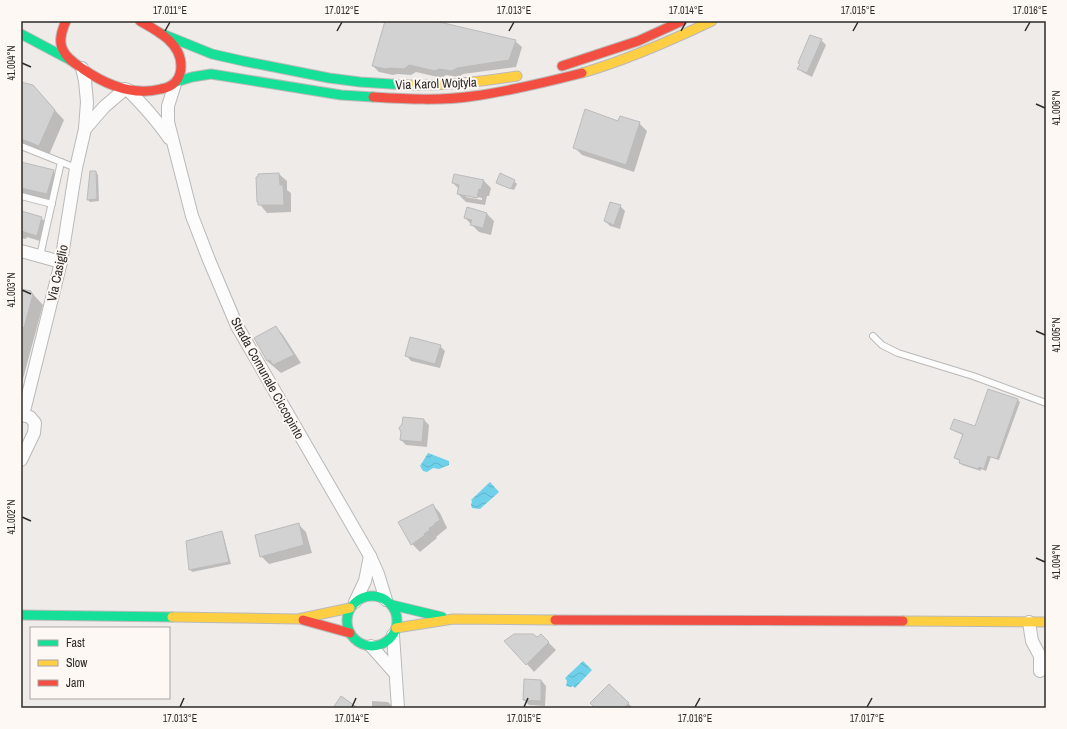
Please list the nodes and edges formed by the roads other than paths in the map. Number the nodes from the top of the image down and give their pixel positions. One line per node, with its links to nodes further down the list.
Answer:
1 (66, 21): 7 (street)
2 (141, 21): 5 (street)
3 (682, 21): 8 (street)
4 (712, 21): 10 (street, Via Karol Wojtyla)
5 (160, 33): 9 (street, Via Karol Wojtyla); 10 (street)
6 (21, 34): 7 (street, Via Karol Wojtyla)
7 (77, 64): 11 (street, Via Karol Wojtyla); 12 (street, Via Casiglio)
8 (556, 68)
9 (528, 74)
10 (176, 83): 11 (street, Via Karol Wojtyla); 14 (street, Strada Comunale Ciccopinto)
11 (127, 90): 12 (street, Via Casiglio); 14 (street, Strada Comunale Ciccopinto)
12 (85, 129): 16 (street, Via Casiglio)
13 (21, 146): 15 (lane)
14 (174, 146): 26 (street, Strada Comunale Ciccopinto)
15 (61, 162): 16 (lane); 18 (lane)
16 (76, 168): 21 (street, Via Casiglio)
17 (21, 196): 18 (lane)
18 (52, 204): 20 (lane)
19 (21, 251): 20 (street)
20 (40, 256): 21 (street)
21 (61, 262): 24 (street, Via Casiglio)
22 (873, 336): 23 (lane)
23 (1046, 403)
24 (22, 415): 25 (street)
25 (21, 460)
26 (370, 556): 27 (street, Strada Comunale Ciccopinto); 28 (street)
27 (389, 602): 28 (street); 31 (street); 34 (street)
28 (353, 605): 30 (street); 35 (street)
29 (21, 615): 30 (street)
30 (298, 619): 35 (street)
31 (453, 619): 32 (street); 34 (street)
32 (1030, 622): 33 (street); 37 (street)
33 (1046, 622)
34 (395, 632): 36 (street); 38 (street)
35 (350, 633): 36 (street)
36 (371, 646): 38 (street)
37 (1040, 671)
38 (394, 673): 39 (street)
39 (398, 708)

